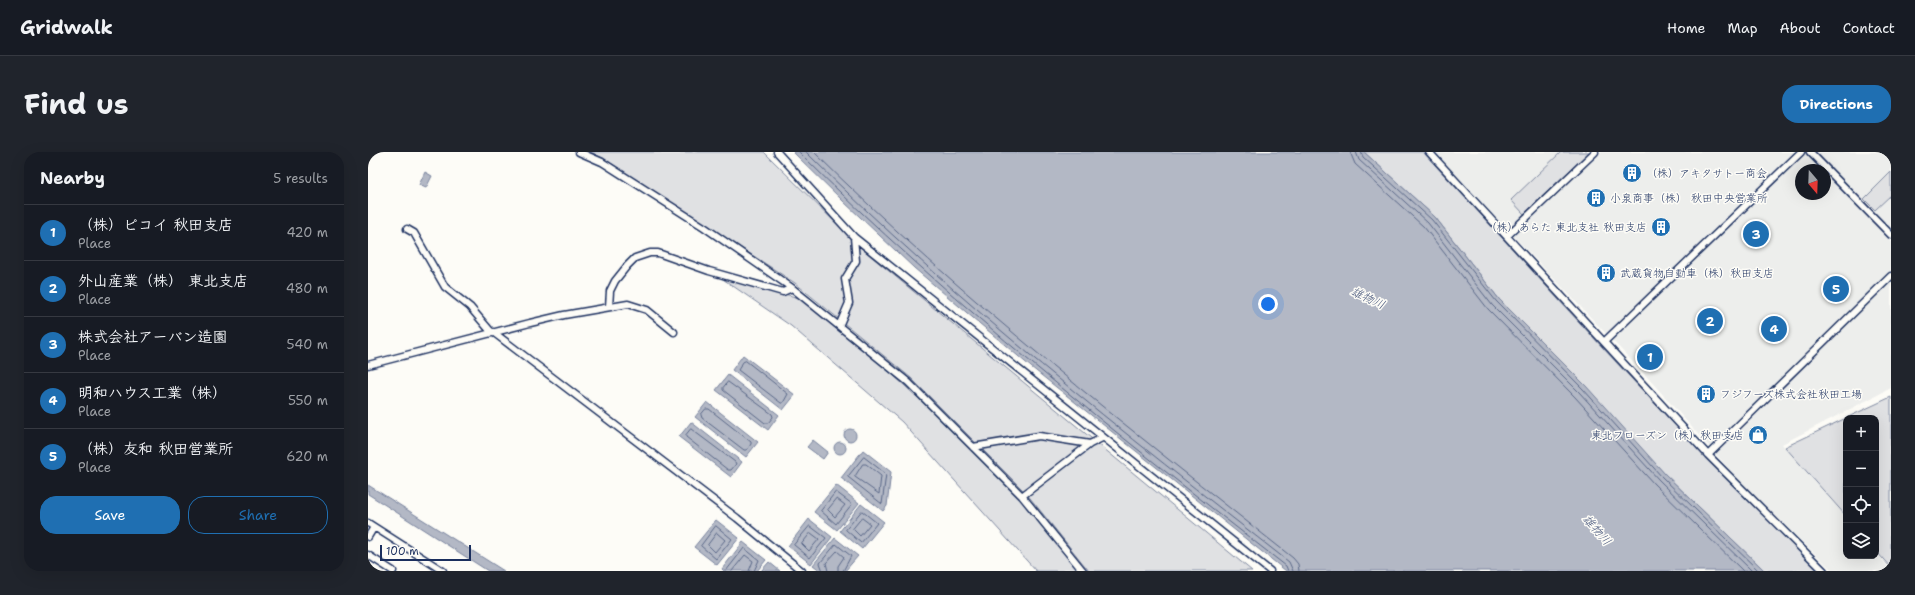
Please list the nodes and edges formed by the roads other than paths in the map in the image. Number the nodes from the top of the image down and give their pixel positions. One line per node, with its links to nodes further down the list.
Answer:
1 (579, 152): 12 (street)
2 (777, 152): 10 (street)
3 (1429, 152): 9 (street)
4 (1594, 152): 9 (street)
5 (1800, 152): 17 (street)
6 (1810, 152): 8 (street)
7 (407, 229): 15 (street)
8 (1891, 235)
9 (1508, 236): 17 (street)
10 (854, 237): 14 (street); 19 (street)
11 (1891, 276): 22 (street)
12 (792, 288): 13 (street); 14 (street)
13 (609, 306): 15 (street); 16 (street)
14 (840, 326): 21 (street)
15 (493, 332): 18 (street); 29 (street)
16 (674, 332)
17 (1604, 342): 22 (street)
18 (368, 365)
19 (1102, 438): 20 (street); 31 (street)
20 (1090, 444): 21 (street); 23 (street)
21 (973, 447): 23 (street)
22 (1708, 455): 32 (street)
23 (1022, 496): 30 (street)
24 (371, 525): 25 (street); 28 (street)
25 (368, 537)
26 (368, 555): 27 (street)
27 (393, 571)
28 (444, 571)
29 (802, 571)
30 (1083, 571)
31 (1270, 571)
32 (1824, 571)

